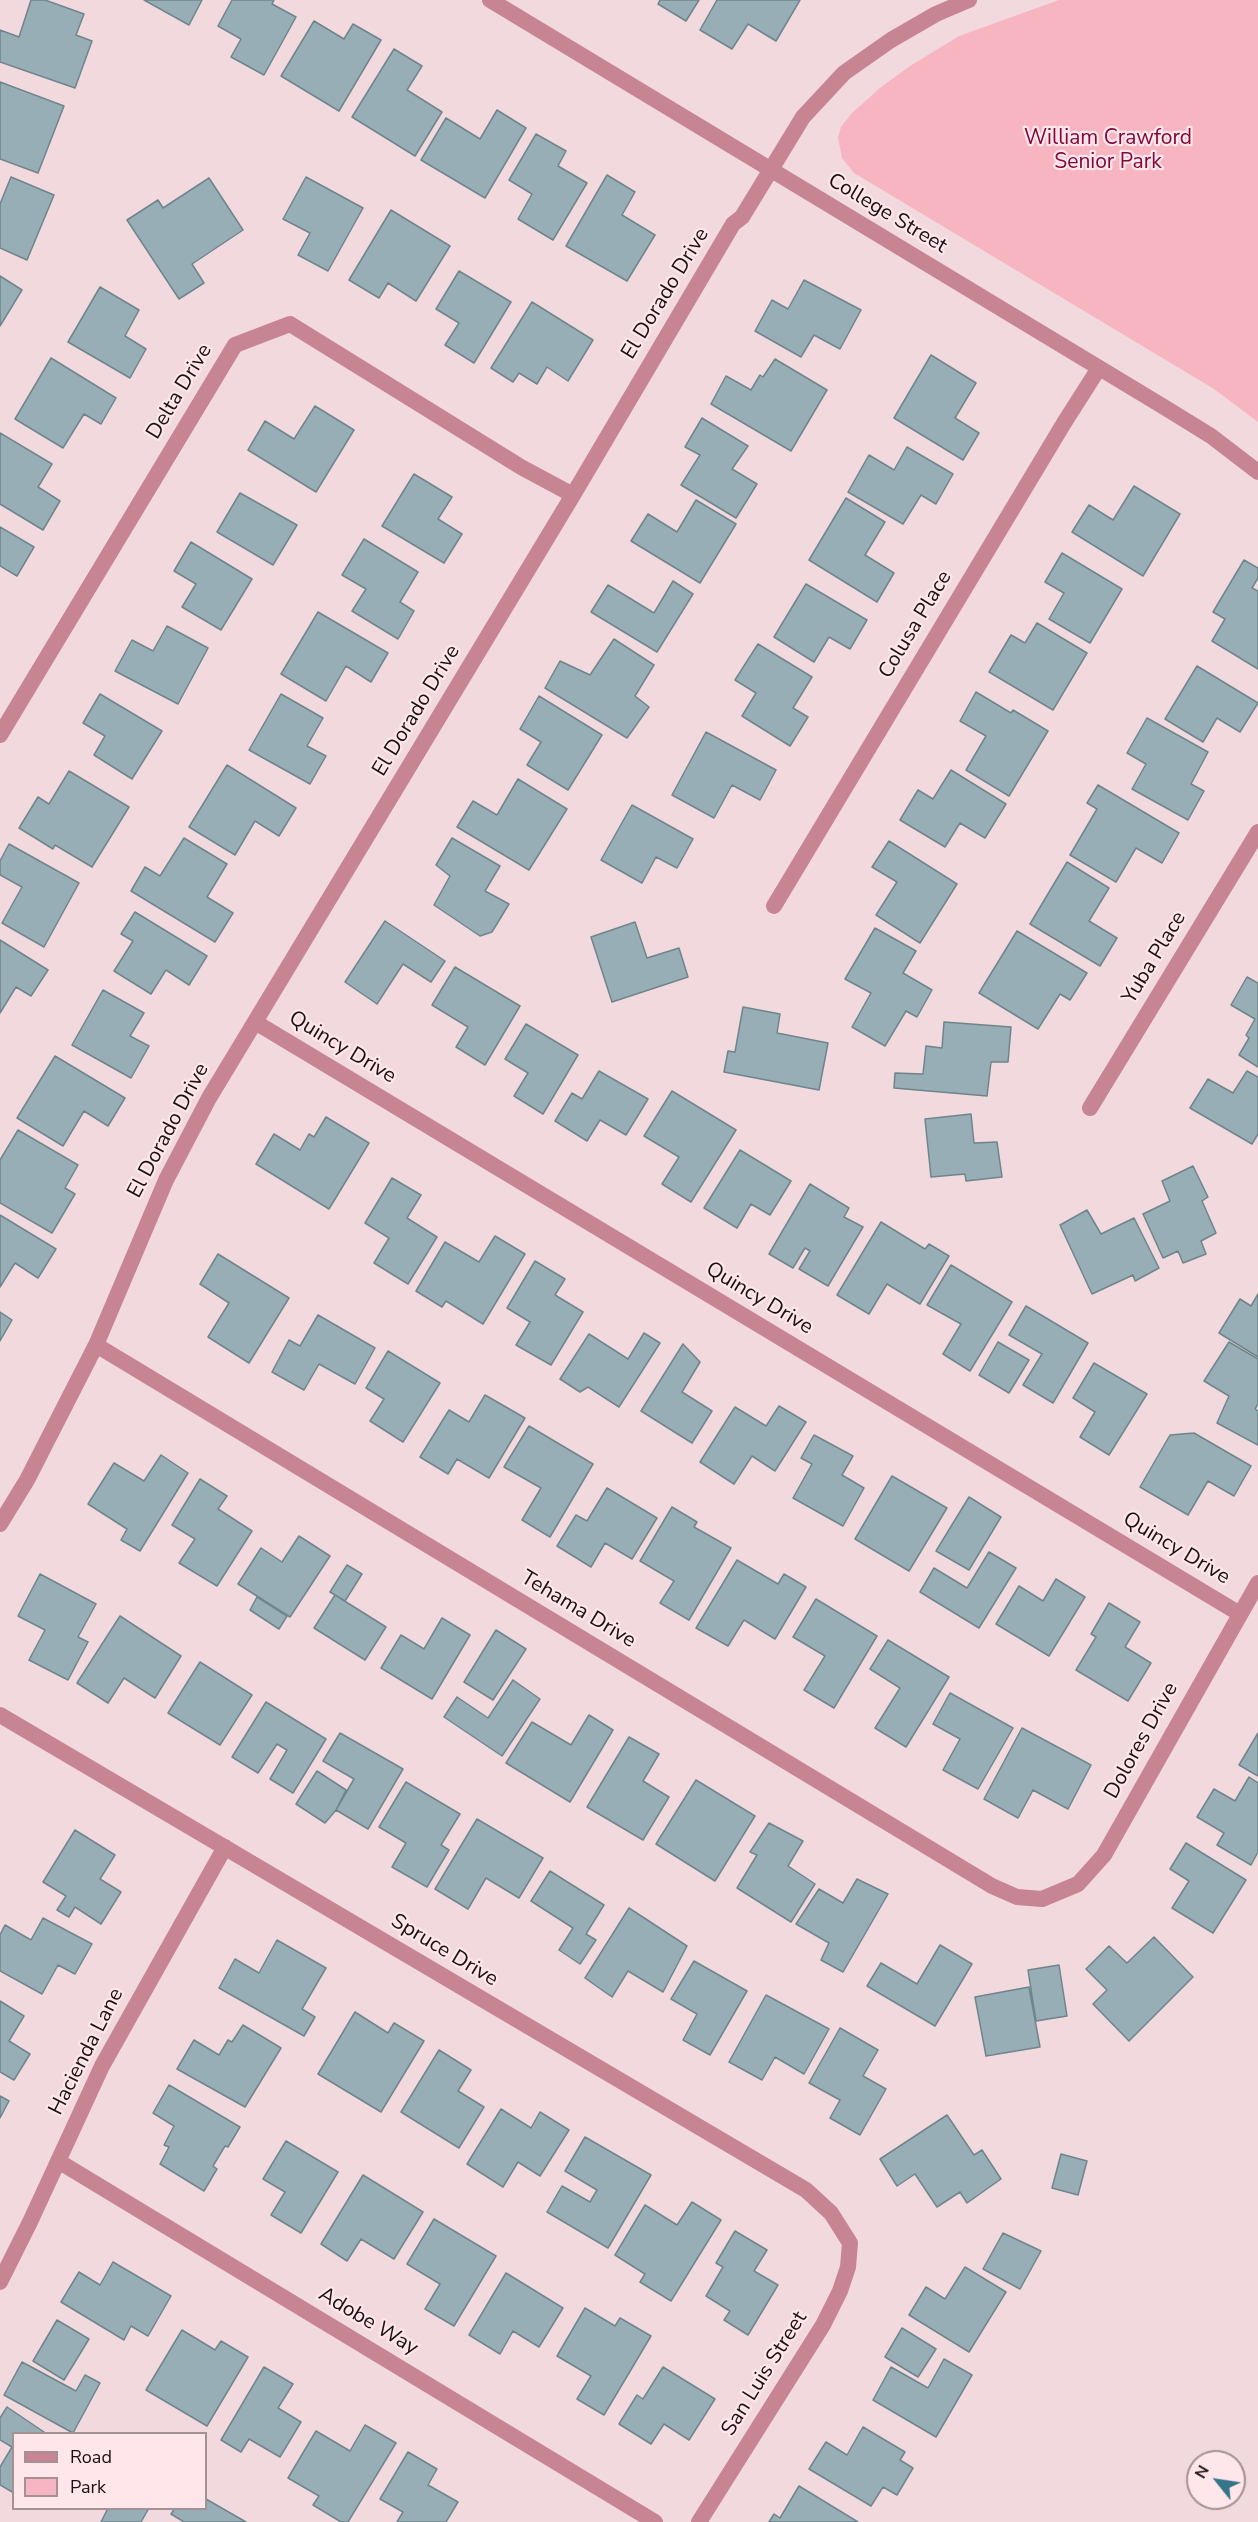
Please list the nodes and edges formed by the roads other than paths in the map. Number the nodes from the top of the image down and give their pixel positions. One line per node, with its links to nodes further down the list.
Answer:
1 (490, 0): 3 (street, College Street)
2 (969, 0): 3 (street, El Dorado Drive)
3 (771, 170): 4 (street, College Street); 6 (street, El Dorado Drive)
4 (1099, 368): 5 (street, College Street); 9 (street, Colusa Place)
5 (1258, 472)
6 (573, 495): 7 (street, Delta Drive); 10 (street, El Dorado Drive)
7 (0, 735)
8 (1258, 832): 11 (street, Yuba Place)
9 (774, 906)
10 (255, 1022): 12 (street, El Dorado Drive); 15 (street, Quincy Drive)
11 (1090, 1108)
12 (96, 1345): 13 (street, El Dorado Drive); 18 (street, Tehama Drive)
13 (0, 1524)
14 (1258, 1583): 15 (street, Dolores Drive)
15 (1240, 1614): 18 (street, Dolores Drive)
16 (0, 1715): 17 (street, Spruce Drive)
17 (225, 1847): 19 (street, Hacienda Lane); 20 (street, Spruce Drive)
18 (1042, 1899)
19 (58, 2161): 21 (street, Hacienda Lane); 22 (street, Adobe Way)
20 (850, 2243): 23 (street, San Luis Street)
21 (0, 2282)
22 (655, 2522)
23 (699, 2522)

